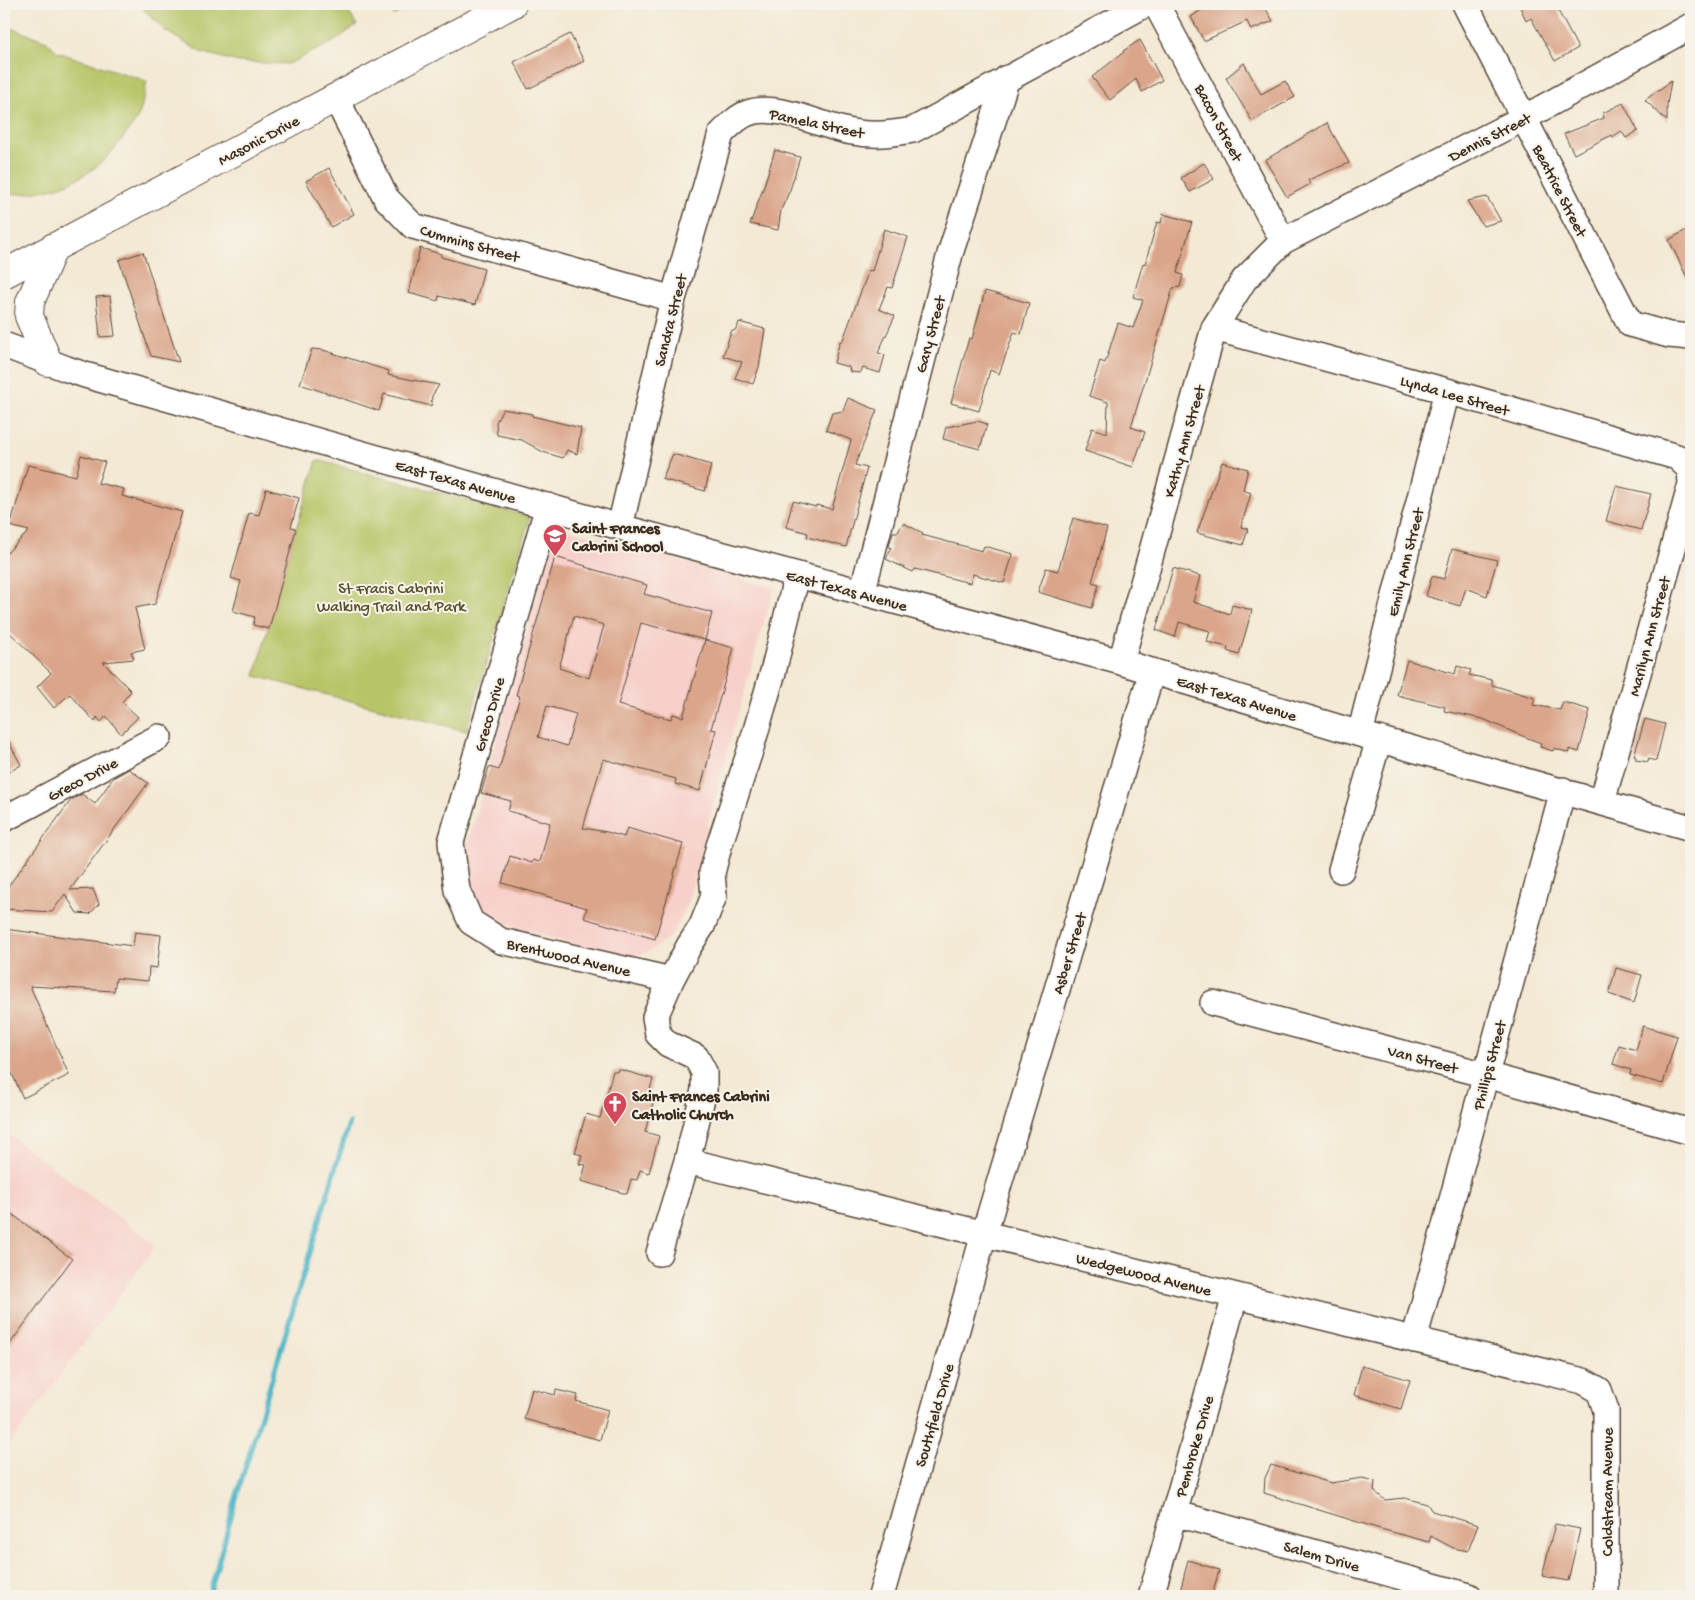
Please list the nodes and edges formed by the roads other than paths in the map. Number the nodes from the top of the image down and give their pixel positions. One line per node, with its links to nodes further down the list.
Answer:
1 (512, 4): 7 (main road, Masonic Drive)
2 (1146, 4): 6 (street, Pamela Street)
3 (1156, 4): 10 (street, Bacon Street)
4 (1464, 4): 8 (street, Beatrice Street)
5 (1691, 26): 8 (street, Dennis Street)
6 (1007, 78): 9 (street, Pamela Street); 23 (street, Gary Street)
7 (336, 98): 11 (main road, Masonic Drive); 13 (street, Cummins Street)
8 (1524, 118): 10 (street, Dennis Street); 15 (street, Beatrice Street)
9 (735, 120): 13 (street, Sandra Street)
10 (1283, 241): 14 (street, Kathy Ann Street)
11 (54, 247): 12 (main road, Masonic Drive); 17 (main road)
12 (4, 274)
13 (673, 299): 21 (street, Sandra Street)
14 (1214, 328): 18 (street, Lynda Lee Street); 24 (street, Kathy Ann Street)
15 (1691, 337)
16 (4, 345): 17 (street, East Texas Avenue)
17 (48, 362): 20 (street, East Texas Avenue)
18 (1447, 391): 19 (street, Lynda Lee Street); 26 (street, Emily Ann Street)
19 (1690, 469): 29 (street, Marilyn Ann Street)
20 (548, 506): 21 (street, East Texas Avenue); 33 (street, Greco Drive)
21 (620, 527): 22 (street, East Texas Avenue)
22 (797, 575): 23 (street, East Texas Avenue); 34 (street)
23 (862, 593): 24 (street, East Texas Avenue)
24 (1121, 662): 25 (street, East Texas Avenue)
25 (1152, 671): 26 (street, East Texas Avenue); 39 (street, Asber Street)
26 (1370, 736): 28 (street, East Texas Avenue); 32 (street)
27 (160, 737): 30 (street, Greco Drive)
28 (1563, 790): 29 (street, East Texas Avenue); 36 (street, Phillips Street)
29 (1602, 802): 31 (street, East Texas Avenue)
30 (4, 819)
31 (1691, 828)
32 (1341, 870)
33 (471, 922): 34 (street, Brentwood Avenue)
34 (671, 980): 38 (street)
35 (1213, 1003): 36 (street, Van Street)
36 (1486, 1075): 37 (street, Van Street); 42 (street, Phillips Street)
37 (1691, 1132)
38 (687, 1162): 39 (street, Wedgewood Avenue); 40 (street)
39 (984, 1234): 41 (street, Wedgewood Avenue); 45 (street, Southfield Drive)
40 (659, 1254)
41 (1235, 1296): 42 (street, Wedgewood Avenue); 44 (street, Pembroke Drive)
42 (1414, 1340): 43 (street, Wedgewood Avenue)
43 (1599, 1390): 48 (street, Coldstream Avenue)
44 (1174, 1513): 46 (street, Pembroke Drive); 47 (street, Salem Drive)
45 (881, 1596)
46 (1151, 1596)
47 (1469, 1596)
48 (1606, 1596)

